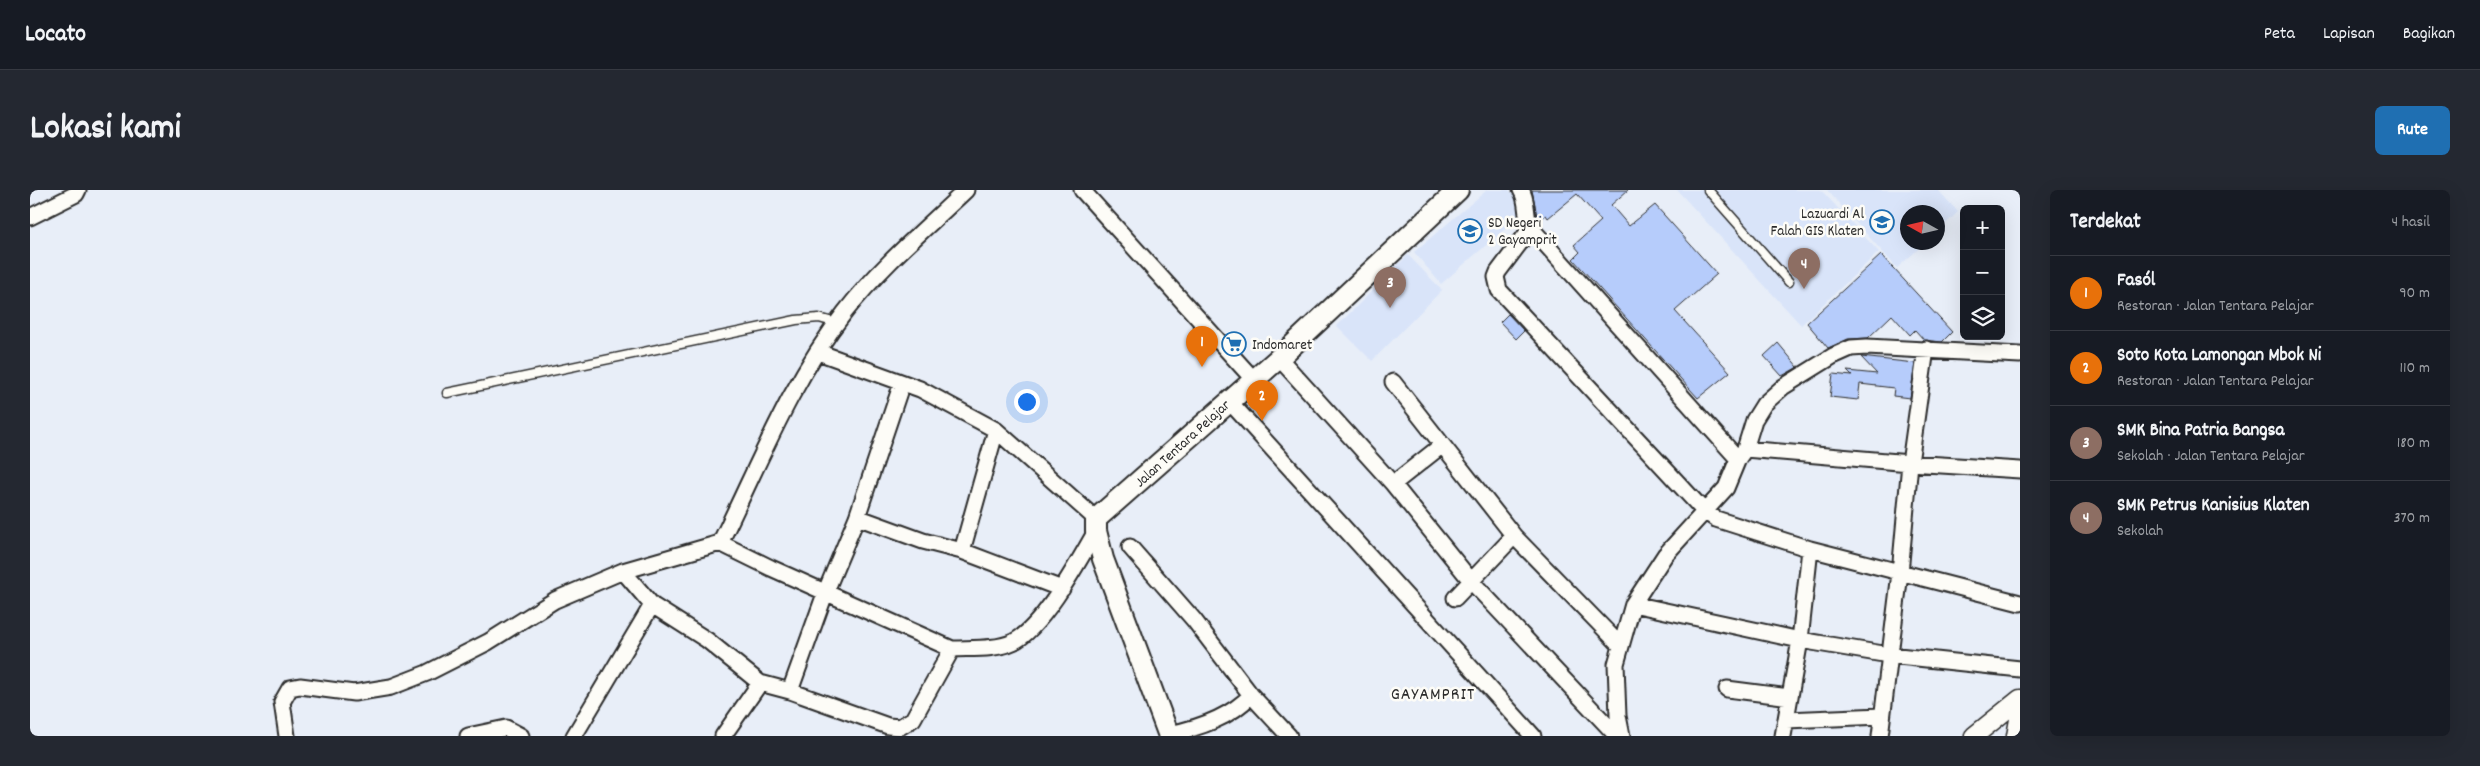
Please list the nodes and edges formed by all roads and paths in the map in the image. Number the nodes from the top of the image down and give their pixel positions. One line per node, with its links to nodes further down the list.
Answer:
1 (78, 190): 7 (street)
2 (966, 190): 10 (street)
3 (1082, 190): 15 (street)
4 (1458, 190): 14 (main road, Jalan Tentara Pelajar)
5 (1521, 190): 8 (street)
6 (1708, 190): 9 (lane)
7 (30, 217)
8 (1531, 228): 22 (street); 26 (street)
9 (1789, 282)
10 (837, 322): 12 (street); 18 (lane)
11 (1926, 349): 13 (street); 22 (street); 23 (street)
12 (818, 352): 17 (street); 30 (street)
13 (2020, 355)
14 (1279, 358): 15 (main road, Jalan Tentara Pelajar); 25 (street)
15 (1254, 380): 19 (main road, Jalan Tentara Pelajar)
16 (1393, 382): 21 (street)
17 (902, 383): 20 (street); 27 (street)
18 (447, 393)
19 (1228, 401): 28 (main road, Jalan Tentara Pelajar); 65 (street)
20 (996, 430): 28 (street); 33 (street)
21 (1441, 446): 25 (street); 29 (street)
22 (1742, 454): 23 (street); 26 (street)
23 (1910, 463): 24 (street); 35 (street)
24 (2020, 470)
25 (1393, 484): 36 (street)
26 (1704, 511): 32 (street); 40 (street)
27 (857, 516): 33 (street); 38 (street)
28 (1096, 525): 37 (street); 58 (main road)
29 (1514, 536): 36 (street); 44 (street)
30 (720, 543): 34 (street); 38 (street)
31 (1130, 547): 51 (street)
32 (1810, 549): 35 (street); 43 (street)
33 (962, 551): 37 (street)
34 (623, 571): 42 (street); 59 (street)
35 (1900, 573): 41 (street); 46 (street)
36 (1472, 582): 39 (street); 66 (street)
37 (1062, 590): 45 (street)
38 (826, 591): 45 (street); 50 (street)
39 (1455, 598)
40 (1632, 604): 43 (street); 44 (street)
41 (2020, 604)
42 (652, 605): 48 (street); 62 (street)
43 (1800, 640): 46 (street); 52 (street)
44 (1620, 645): 67 (street)
45 (952, 648): 50 (street)
46 (1889, 655): 47 (street); 55 (street)
47 (2020, 669)
48 (760, 683): 50 (street); 63 (street)
49 (1727, 689): 52 (street)
50 (790, 691)
51 (1251, 695): 57 (street); 64 (street)
52 (1790, 697): 56 (street)
53 (2020, 698): 70 (street)
54 (2020, 714): 71 (street)
55 (1882, 716): 56 (street); 69 (street)
56 (1786, 720): 68 (street)
57 (1197, 733): 58 (street)
58 (1169, 735)
59 (287, 736)
60 (468, 736): 61 (street)
61 (521, 736)
62 (574, 736)
63 (723, 736)
64 (1289, 736)
65 (1533, 736)
66 (1617, 736)
67 (1622, 736)
68 (1783, 736)
69 (1880, 736)
70 (1974, 736)
71 (2016, 736)

